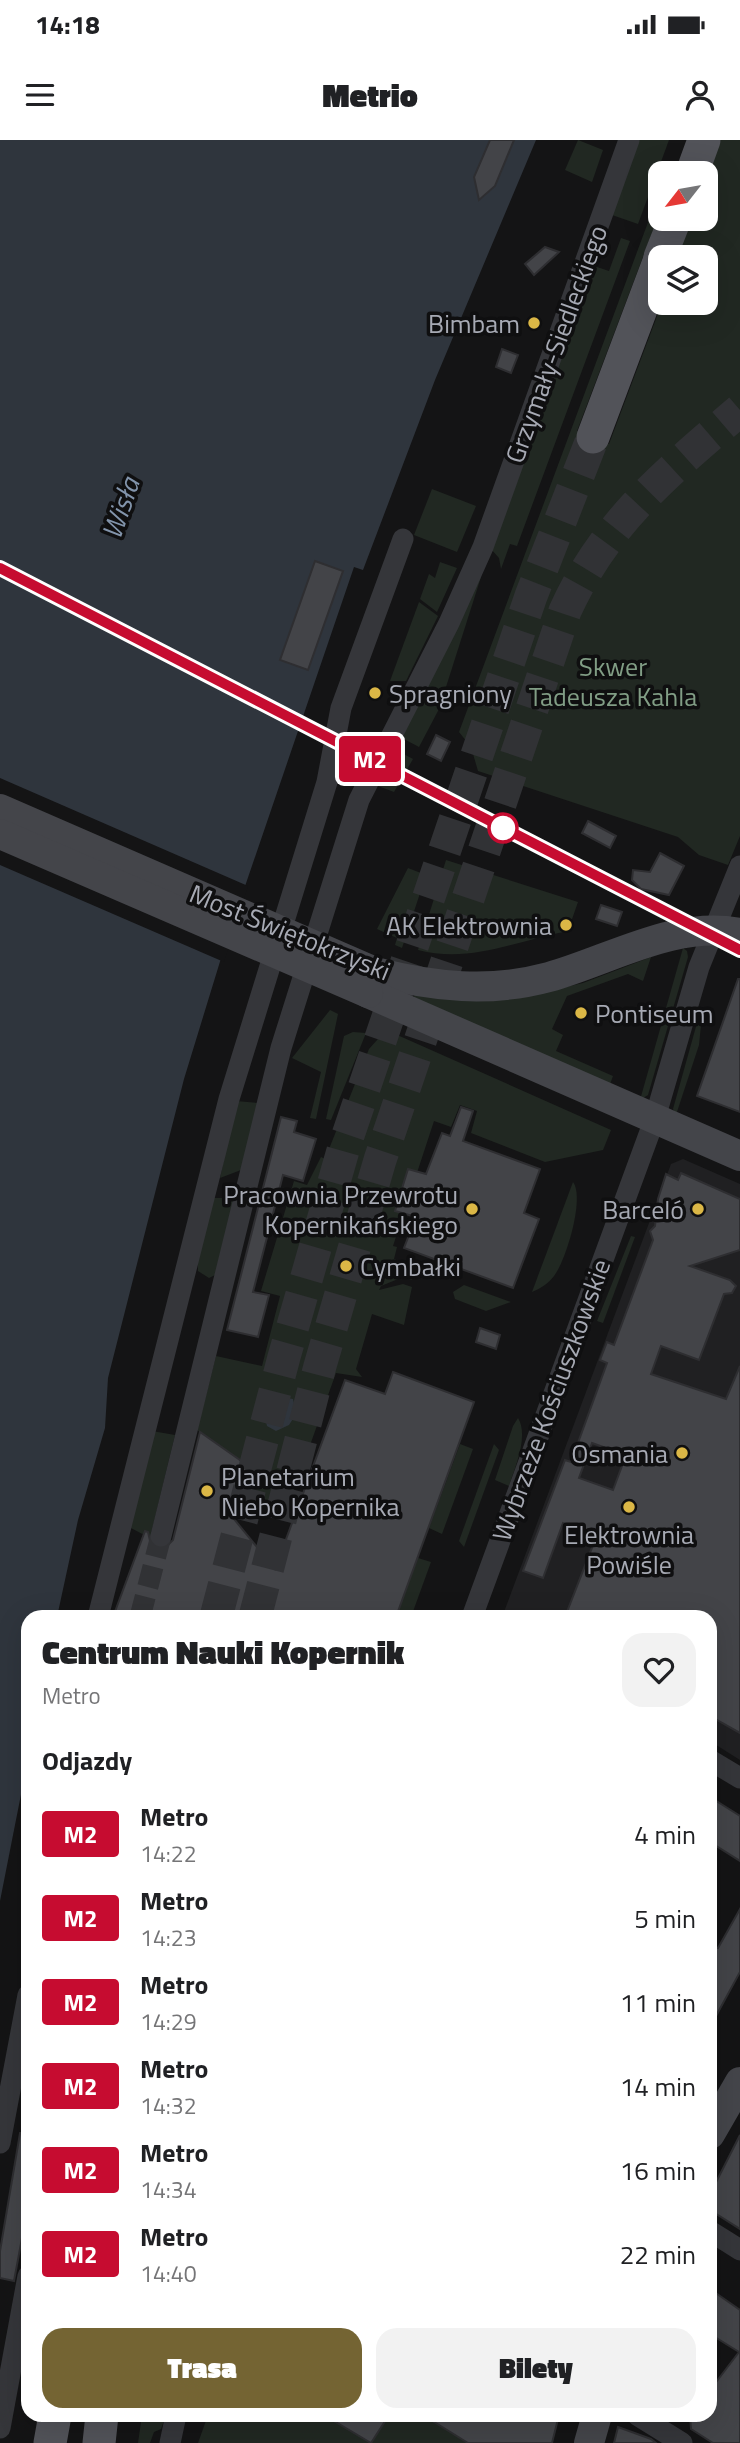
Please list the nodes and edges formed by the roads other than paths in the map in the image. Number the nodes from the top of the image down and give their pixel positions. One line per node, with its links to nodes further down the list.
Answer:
1 (629, 140): 14 (street, Grzymały-Siedleckiego)
2 (704, 140): 3 (main road)
3 (696, 161)
4 (648, 290): 5 (main road)
5 (593, 437)
6 (403, 539): 15 (street)
7 (0, 809): 11 (street, Most Świętokrzyski, bridge)
8 (0, 834): 11 (street, Most Świętokrzyski, bridge)
9 (740, 866): 10 (street, Wybrzeże Kościuszkowskie)
10 (727, 932): 11 (street, Most Świętokrzyski); 12 (street, Wybrzeże Kościuszkowskie)
11 (372, 982): 12 (street, Most Świętokrzyski)
12 (655, 1118): 13 (street, Most Świętokrzyski); 16 (street, Wybrzeże Kościuszkowskie)
13 (740, 1156)
14 (161, 1536)
15 (100, 1610)
16 (477, 1610)
17 (717, 1764): 18 (street)
18 (740, 1778)
19 (21, 2032): 22 (street)
20 (740, 2082): 21 (street)
21 (717, 2122)
22 (0, 2143)
23 (717, 2235): 24 (street)
24 (740, 2250)
25 (21, 2314): 31 (street)
26 (54, 2422): 32 (main road)
27 (101, 2422): 33 (main road)
28 (174, 2422): 34 (street)
29 (595, 2422): 35 (street)
30 (648, 2422): 36 (street)
31 (0, 2428)
32 (50, 2443)
33 (99, 2443)
34 (170, 2443)
35 (589, 2443)
36 (682, 2443)

